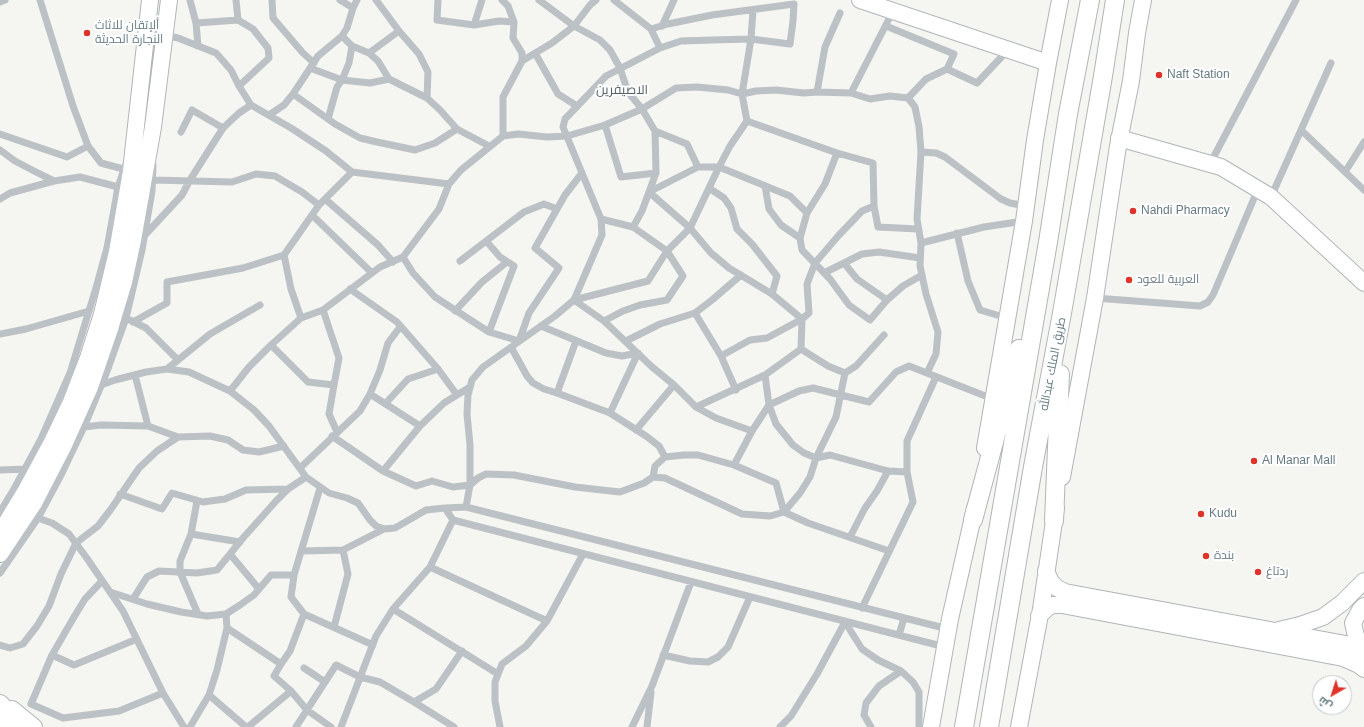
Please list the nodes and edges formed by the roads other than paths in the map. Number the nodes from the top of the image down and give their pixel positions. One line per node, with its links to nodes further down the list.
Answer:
1 (5, 0): 26 (street)
2 (40, 0): 85 (street)
3 (150, 0): 93 (main road)
4 (169, 0): 41 (main road)
5 (190, 0): 34 (street)
6 (236, 0): 32 (street)
7 (272, 0): 53 (street)
8 (340, 0): 28 (street)
9 (357, 0): 28 (street)
10 (376, 0): 40 (street)
11 (438, 0): 35 (street)
12 (482, 0): 35 (street)
13 (502, 0): 27 (street)
14 (539, 0): 36 (street)
15 (596, 0): 36 (street)
16 (614, 0): 39 (street)
17 (674, 0): 37 (street)
18 (861, 0): 30 (main road)
19 (1060, 0): 51 (main road)
20 (1077, 0): 69 (highway)
21 (1090, 0): 69 (highway, طريق الملك عبدالله)
22 (1115, 0): 56 (highway, طريق الملك عبدالله)
23 (1127, 0): 56 (highway)
24 (1143, 0): 83 (main road)
25 (1296, 0): 90 (street)
26 (0, 2)
27 (511, 3): 33 (street)
28 (353, 8): 42 (street)
29 (753, 10): 37 (street); 43 (street); 43 (street)
30 (893, 11): 38 (street); 47 (main road)
31 (840, 13): 60 (street)
32 (238, 20): 34 (street); 59 (street)
33 (514, 22): 35 (street); 50 (street)
34 (196, 23): 44 (street)
35 (474, 25)
36 (574, 26): 49 (street); 54 (street)
37 (662, 26): 39 (street)
38 (886, 26): 55 (street); 61 (street)
39 (652, 29): 46 (street)
40 (399, 31): 48 (street); 64 (street)
41 (164, 35): 44 (street); 74 (main road)
42 (342, 36): 45 (street); 53 (street)
43 (751, 39): 46 (street); 63 (street)
44 (198, 46): 59 (street)
45 (352, 46): 48 (street); 58 (street)
46 (660, 48): 54 (street)
47 (1008, 50): 51 (main road); 55 (street)
48 (369, 53): 57 (street)
49 (535, 53): 50 (street); 67 (street)
50 (522, 61): 81 (street)
51 (1048, 63): 114 (main road)
52 (1331, 63): 77 (street)
53 (312, 65): 58 (street); 62 (street)
54 (620, 68): 67 (street); 68 (street)
55 (947, 69): 65 (street)
56 (1103, 76): 149 (highway, طريق الملك عبدالله)
57 (389, 79): 58 (street); 64 (street)
58 (342, 80): 71 (street)
59 (239, 86): 66 (street)
60 (817, 92): 61 (street); 63 (street)
61 (852, 93): 65 (street)
62 (293, 94): 70 (street); 71 (street)
63 (742, 94): 68 (street); 72 (street)
64 (427, 98): 76 (street)
65 (908, 98): 88 (street)
66 (251, 105): 70 (street); 75 (street)
67 (577, 106): 82 (street)
68 (642, 109): 73 (street); 78 (street)
69 (1068, 114): 124 (highway, طريق الملك عبدالله)
70 (269, 115): 94 (street)
71 (328, 119): 76 (street)
72 (747, 121): 89 (street); 92 (street)
73 (605, 125): 82 (street); 97 (street)
74 (152, 127): 99 (street); 200 (main road)
75 (223, 128): 79 (street); 100 (street)
76 (457, 129): 86 (street)
77 (1302, 130): 95 (street); 107 (street)
78 (656, 131): 91 (street); 97 (street)
79 (181, 132)
80 (0, 134): 85 (street)
81 (503, 136): 82 (street); 86 (street)
82 (566, 136): 96 (street)
83 (1119, 138): 90 (main road); 142 (main road)
84 (1364, 142): 95 (street)
85 (88, 146): 93 (street)
86 (490, 146): 101 (street)
87 (0, 150): 98 (street)
88 (921, 152): 114 (street); 119 (street)
89 (837, 153): 111 (street); 113 (street)
90 (1210, 164): 107 (main road)
91 (698, 167): 92 (street); 106 (street)
92 (719, 167): 102 (street); 104 (street)
93 (128, 170): 103 (main road)
94 (352, 172): 101 (street); 109 (street)
95 (1345, 172): 105 (street)
96 (582, 173): 112 (street); 116 (street)
97 (656, 173): 106 (street)
98 (54, 180): 103 (street); 108 (street)
99 (153, 180): 100 (street); 121 (street)
100 (190, 180): 110 (street); 121 (street)
101 (449, 184): 128 (street)
102 (765, 186): 113 (street); 122 (street)
103 (123, 188): 147 (street); 200 (main road)
104 (709, 188): 118 (street); 141 (street)
105 (1364, 190)
106 (649, 192): 117 (street); 118 (street)
107 (1265, 193): 139 (main road); 142 (street)
108 (0, 199)
109 (325, 199): 110 (street); 131 (street)
110 (320, 205): 115 (street)
111 (874, 206): 119 (street); 133 (street)
112 (557, 209): 123 (street); 162 (street)
113 (807, 213): 122 (street)
114 (1025, 213): 120 (street); 153 (main road)
115 (312, 215): 127 (street); 135 (street)
116 (601, 219): 117 (street); 143 (street)
117 (633, 227): 126 (street)
118 (690, 228): 126 (street); 137 (street)
119 (918, 229): 125 (street)
120 (957, 233): 125 (street); 153 (street)
121 (144, 237): 151 (street)
122 (800, 238): 133 (street)
123 (487, 242): 130 (street); 132 (street)
124 (1048, 242): 224 (highway); 304 (highway, طريق الملك عبدالله)
125 (921, 243): 129 (street)
126 (667, 251): 143 (street); 155 (street)
127 (284, 255): 152 (street); 156 (street)
128 (403, 257): 131 (street); 148 (street)
129 (920, 258): 134 (street); 138 (street)
130 (460, 261)
131 (392, 262): 135 (street)
132 (507, 262): 148 (street); 159 (street)
133 (815, 263): 136 (street); 154 (street)
134 (844, 263): 136 (street); 144 (street)
135 (372, 273): 140 (street)
136 (824, 273): 144 (street)
137 (741, 275): 141 (street); 150 (street)
138 (922, 275): 144 (street); 174 (street)
139 (1364, 283)
140 (350, 289): 146 (street); 158 (street)
141 (772, 294): 154 (street)
142 (1095, 298): 225 (main road)
143 (574, 300): 155 (street); 157 (street)
144 (887, 300)
145 (260, 305): 170 (street)
146 (323, 310): 152 (street); 179 (street)
147 (89, 311): 160 (street); 206 (street)
148 (455, 312): 159 (street)
149 (1062, 312): 225 (highway); 305 (highway, طريق الملك عبدالله)
150 (695, 313): 164 (street); 169 (street)
151 (126, 318): 156 (street); 178 (street)
152 (301, 318): 165 (street)
153 (1007, 318): 188 (main road)
154 (802, 319): 167 (street); 169 (street)
155 (604, 321): 164 (street)
156 (133, 322): 170 (street)
157 (541, 326): 162 (street); 163 (street)
158 (400, 327): 172 (street); 185 (street)
159 (489, 332): 162 (street)
160 (0, 334)
161 (884, 335): 173 (street)
162 (519, 341): 166 (street)
163 (576, 341): 168 (street); 184 (street)
164 (626, 341): 168 (street)
165 (271, 345): 179 (street); 183 (street)
166 (511, 347): 181 (street); 184 (street)
167 (802, 349): 173 (street); 176 (street)
168 (638, 353): 180 (street); 192 (street)
169 (721, 356): 182 (street)
170 (178, 360): 171 (street)
171 (166, 369): 175 (street); 183 (street)
172 (438, 369): 186 (street); 189 (street)
173 (845, 373): 187 (street)
174 (927, 373): 177 (street); 187 (street)
175 (135, 375): 178 (street); 193 (street)
176 (765, 375): 182 (street); 190 (street)
177 (936, 377): 188 (street); 210 (street)
178 (101, 385): 195 (street)
179 (334, 385): 198 (street)
180 (674, 385): 191 (street); 196 (street)
181 (470, 387): 186 (street); 213 (street)
182 (736, 390): 191 (street)
183 (230, 391): 201 (street)
184 (557, 393): 192 (street)
185 (370, 394): 189 (street); 198 (street)
186 (457, 395): 194 (street)
187 (841, 396): 190 (street); 203 (street)
188 (994, 399): 224 (main road)
189 (385, 404): 194 (street)
190 (769, 405): 197 (street); 203 (street)
191 (696, 407): 197 (street)
192 (610, 413): 196 (street)
193 (148, 426): 195 (street); 199 (street)
194 (420, 426): 208 (street)
195 (84, 427): 222 (street)
196 (636, 430): 202 (street)
197 (752, 431): 204 (street)
198 (335, 434): 205 (street); 208 (street)
199 (178, 437): 201 (street); 216 (street)
200 (58, 444): 227 (main road); 235 (main road)
201 (284, 446): 205 (street)
202 (665, 457): 204 (street); 211 (street)
203 (816, 458): 209 (street); 221 (street)
204 (734, 465): 221 (street)
205 (300, 468): 212 (street)
206 (25, 469): 207 (street); 220 (street)
207 (0, 470)
208 (383, 471): 213 (street)
209 (888, 471): 210 (street); 229 (street)
210 (907, 472): 234 (street)
211 (653, 476): 213 (street); 221 (street)
212 (306, 477): 214 (street); 215 (street)
213 (470, 484): 218 (street)
214 (320, 488): 226 (street); 233 (street)
215 (288, 489): 217 (street); 230 (street)
216 (120, 494): 217 (street); 231 (street)
217 (197, 501): 228 (street)
218 (466, 507): 219 (street); 251 (street)
219 (445, 508): 223 (street); 226 (street)
220 (0, 512)
221 (784, 512): 229 (street)
222 (38, 518): 231 (street); 241 (street)
223 (453, 520): 237 (street); 238 (street)
224 (972, 520): 262 (main road)
225 (1054, 522): 239 (main road)
226 (384, 529): 232 (street)
227 (0, 533)
228 (191, 534): 230 (street); 240 (street)
229 (850, 537): 234 (street)
230 (240, 542): 236 (street)
231 (76, 543): 243 (street); 266 (street)
232 (343, 550): 233 (street); 260 (street)
233 (301, 551): 242 (street)
234 (889, 552): 251 (street)
235 (0, 554)
236 (230, 554): 240 (street); 246 (street)
237 (583, 554): 245 (street); 258 (street)
238 (430, 567): 252 (street); 258 (street)
239 (1046, 571): 256 (main road); 263 (main road)
240 (180, 572): 249 (street); 253 (street)
241 (0, 573)
242 (294, 575): 246 (street); 255 (street)
243 (102, 581): 247 (street); 271 (street)
244 (1364, 581): 263 (main road)
245 (691, 582): 248 (street); 272 (street)
246 (259, 589): 254 (street)
247 (110, 592): 249 (street); 265 (street)
248 (750, 597): 259 (street); 272 (street)
249 (133, 599): 253 (street)
250 (1364, 606): 269 (main road)
251 (862, 608): 257 (street)
252 (393, 609): 267 (street); 270 (street)
253 (198, 614): 254 (street)
254 (226, 614): 261 (street)
255 (304, 614): 260 (street); 273 (street)
256 (1039, 616): 275 (main road); 306 (main road)
257 (904, 618): 262 (street); 264 (street)
258 (547, 621): 277 (street)
259 (845, 622): 264 (street); 276 (street); 301 (street)
260 (334, 627): 267 (street)
261 (227, 628): 273 (street); 283 (street)
262 (948, 629): 268 (main road)
263 (1274, 631): 269 (main road)
264 (899, 635): 268 (street)
265 (136, 639): 271 (street); 282 (street)
266 (0, 645)
267 (373, 645): 278 (street)
268 (945, 647): 303 (main road)
269 (1363, 650)
270 (462, 651): 277 (street); 285 (street)
271 (52, 655): 282 (street)
272 (663, 655): 280 (street)
273 (281, 664): 281 (street)
274 (304, 668): 279 (street)
275 (1364, 669)
276 (901, 671): 288 (street); 302 (street)
277 (498, 674): 298 (street)
278 (360, 677): 279 (street); 285 (street); 296 (street)
279 (325, 682): 287 (street)
280 (652, 686): 299 (street); 300 (street)
281 (291, 691): 287 (street); 293 (street)
282 (163, 693): 291 (street)
283 (209, 695): 292 (street); 293 (street)
284 (0, 700): 290 (main road)
285 (414, 702): 297 (street)
286 (0, 704): 289 (highway)
287 (307, 710): 294 (street); 295 (street)
288 (869, 726)
289 (21, 727)
290 (34, 727)
291 (184, 727)
292 (190, 727)
293 (247, 727)
294 (296, 727)
295 (331, 727)
296 (341, 727)
297 (454, 727)
298 (500, 727)
299 (632, 727)
300 (647, 727)
301 (780, 727)
302 (919, 727)
303 (931, 727)
304 (964, 727)
305 (989, 727)
306 (1019, 727)

